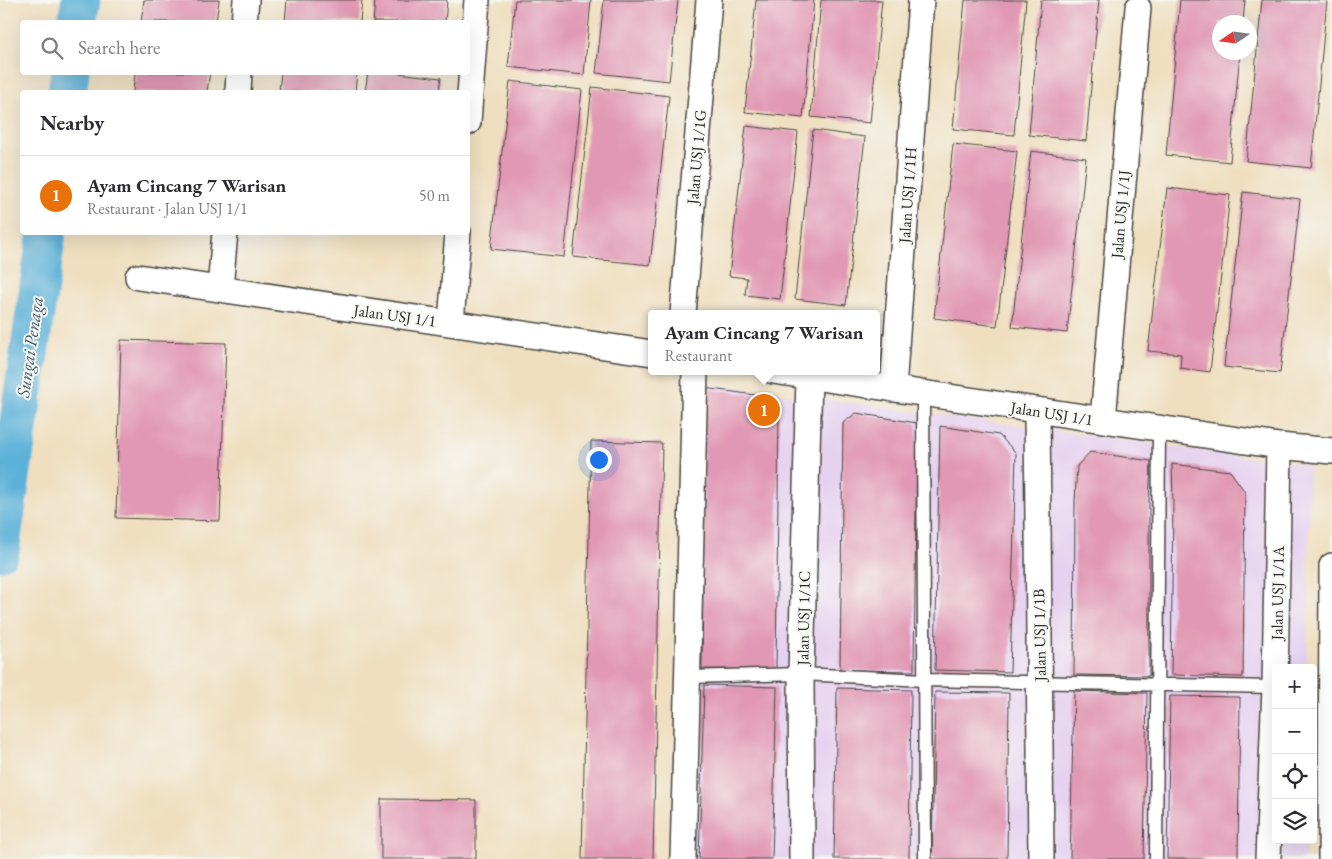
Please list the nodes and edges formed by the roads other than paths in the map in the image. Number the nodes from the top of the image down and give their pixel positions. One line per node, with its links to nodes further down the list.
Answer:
1 (246, 0): 6 (street)
2 (477, 0): 9 (street)
3 (709, 0): 14 (street, Jalan USJ 1/1G)
4 (921, 0): 20 (street, Jalan USJ 1/1H)
5 (1138, 8): 23 (street, Jalan USJ 1/1J)
6 (244, 20)
7 (240, 75): 8 (street)
8 (238, 90)
9 (470, 95)
10 (225, 235): 13 (street)
11 (458, 235): 15 (street)
12 (138, 277): 13 (street, Jalan USJ 1/1)
13 (220, 289): 15 (street, Jalan USJ 1/1)
14 (683, 310)
15 (451, 323): 16 (street, Jalan USJ 1/1)
16 (648, 352)
17 (695, 375): 32 (street)
18 (802, 375): 19 (street, Jalan USJ 1/1)
19 (809, 376): 20 (street, Jalan USJ 1/1); 31 (street, Jalan USJ 1/1C)
20 (893, 389): 21 (street, Jalan USJ 1/1)
21 (923, 393): 22 (street, Jalan USJ 1/1); 33 (lane)
22 (1037, 410): 23 (street, Jalan USJ 1/1); 34 (street, Jalan USJ 1/1B)
23 (1103, 420): 24 (street, Jalan USJ 1/1)
24 (1159, 429): 25 (street, Jalan USJ 1/1); 35 (lane)
25 (1279, 446): 26 (street, Jalan USJ 1/1); 30 (street, Jalan USJ 1/1A)
26 (1332, 451)
27 (1332, 566): 28 (street)
28 (1332, 583): 29 (street)
29 (1331, 621): 44 (street)
30 (1275, 664)
31 (801, 674): 32 (lane); 33 (lane); 39 (street, Jalan USJ 1/1C)
32 (688, 677): 38 (street)
33 (924, 680): 34 (lane); 40 (lane)
34 (1040, 682): 35 (lane); 41 (street, Jalan USJ 1/1B)
35 (1158, 685): 36 (lane); 42 (lane)
36 (1272, 687)
37 (1274, 709): 43 (street, Jalan USJ 1/1A)
38 (683, 859)
39 (802, 859)
40 (925, 859)
41 (1041, 859)
42 (1156, 859)
43 (1268, 859)
44 (1330, 859)

